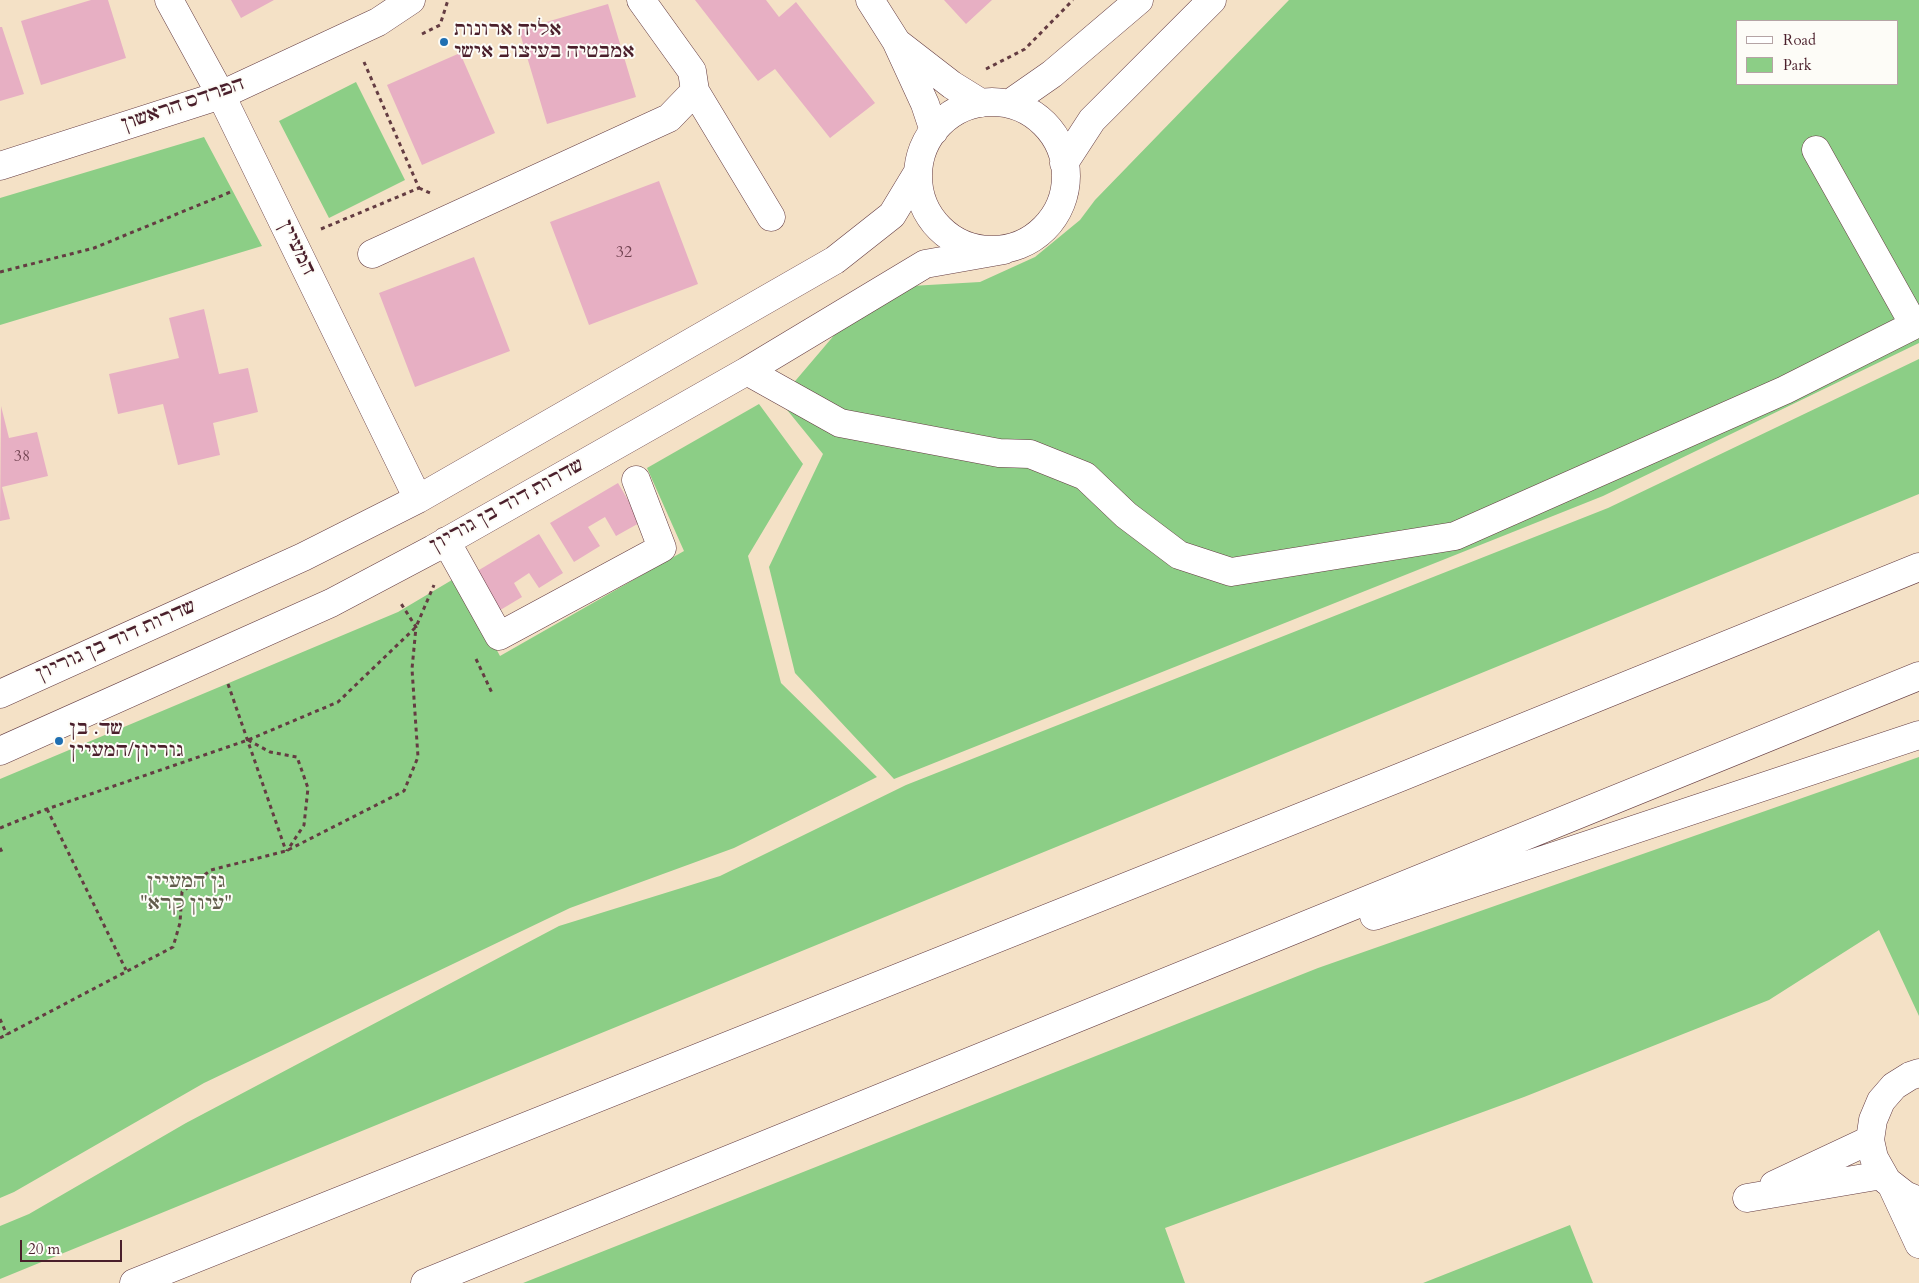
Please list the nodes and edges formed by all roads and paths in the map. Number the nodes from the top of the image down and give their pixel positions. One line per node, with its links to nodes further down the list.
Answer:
1 (169, 0): 12 (main road, המעיין)
2 (411, 0): 12 (main road, הפרדס הראשון)
3 (641, 0): 11 (main road)
4 (870, 0): 8 (main road)
5 (1073, 0): 10 (path)
6 (1139, 0): 14 (main road)
7 (1212, 0): 17 (main road)
8 (896, 41): 10 (main road); 15 (main road)
9 (364, 61): 22 (path)
10 (952, 85): 13 (main road)
11 (695, 92): 21 (main road); 24 (main road)
12 (221, 95): 18 (main road, הפרדס הראשון); 20 (main road, המעיין)
13 (981, 103): 14 (main road); 15 (main road)
14 (1009, 104): 17 (main road)
15 (934, 131): 19 (main road)
16 (1816, 150): 26 (main road)
17 (1064, 163): 23 (main road)
18 (0, 166)
19 (918, 172): 23 (main road); 29 (main road, שדרות דוד בן גוריון)
20 (262, 179): 25 (path); 29 (main road, המעיין)
21 (771, 217)
22 (313, 233)
23 (1004, 250): 27 (main road, שדרות דוד בן גוריון)
24 (372, 254)
25 (0, 272)
26 (1917, 324): 27 (main road)
27 (747, 371): 30 (main road, שדרות דוד בן גוריון)
28 (636, 480): 30 (main road)
29 (418, 499): 36 (main road, שדרות דוד בן גוריון)
30 (440, 545): 32 (main road, שדרות דוד בן גוריון); 33 (path)
31 (1919, 567): 53 (main road)
32 (381, 574): 33 (path); 34 (main road, שדרות דוד בן גוריון)
33 (416, 627): 38 (path); 42 (path)
34 (218, 654): 38 (path); 39 (main road, שדרות דוד בן גוריון)
35 (1919, 676): 44 (main road)
36 (0, 694)
37 (1919, 735): 44 (main road)
38 (248, 740): 40 (path); 42 (path); 42 (path)
39 (0, 751)
40 (47, 809): 41 (path); 43 (path)
41 (0, 828)
42 (286, 851): 43 (path)
43 (126, 970): 46 (path)
44 (1128, 998): 54 (main road)
45 (0, 1019): 46 (path)
46 (7, 1035): 47 (path)
47 (0, 1038)
48 (1919, 1073): 49 (main road)
49 (1870, 1140): 50 (main road); 50 (main road)
50 (1887, 1181): 51 (main road); 52 (main road)
51 (1919, 1201)
52 (1919, 1244)
53 (134, 1283)
54 (425, 1283)

